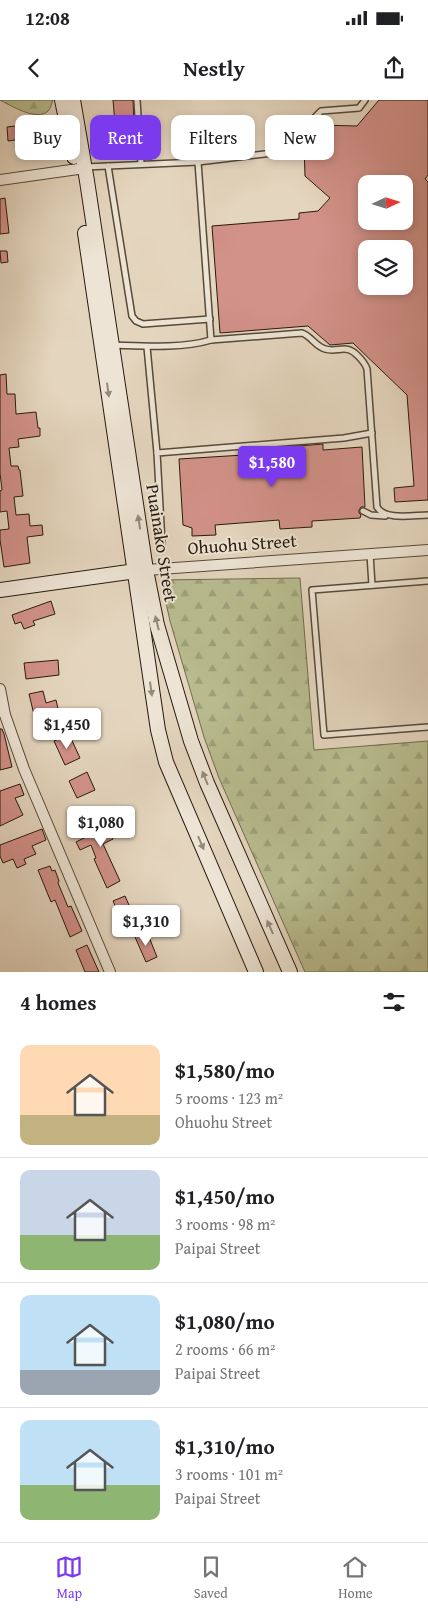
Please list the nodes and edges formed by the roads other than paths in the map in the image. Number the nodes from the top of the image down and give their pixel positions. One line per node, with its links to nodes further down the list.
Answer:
1 (62, 100): 8 (street, Puainako Street)
2 (73, 100): 8 (street, Puainako Street)
3 (138, 100): 6 (lane)
4 (365, 100): 5 (lane)
5 (198, 162): 6 (lane); 10 (lane)
6 (142, 164): 7 (lane)
7 (108, 166): 8 (lane); 10 (lane)
8 (81, 168): 9 (street); 12 (street, Puainako Street)
9 (0, 180)
10 (210, 319): 11 (lane)
11 (211, 340): 13 (lane); 14 (lane)
12 (107, 344): 13 (lane); 22 (street, Puainako Street)
13 (147, 347): 15 (lane)
14 (372, 433): 15 (lane); 18 (lane)
15 (157, 453): 19 (lane)
16 (363, 511): 18 (lane)
17 (428, 515): 18 (lane)
18 (388, 516)
19 (162, 543)
20 (428, 550): 21 (street, Ohuohu Street)
21 (370, 554): 22 (street, Ohuohu Street); 24 (lane)
22 (141, 571): 25 (street, Ohuohu Street); 29 (street, Puainako Street, one-way to 29); 30 (street, Puainako Street, one-way to 22)
23 (428, 581): 24 (lane)
24 (372, 585): 27 (lane)
25 (0, 590)
26 (0, 689): 28 (street)
27 (428, 727)
28 (110, 972)
29 (256, 972)
30 (290, 972)

